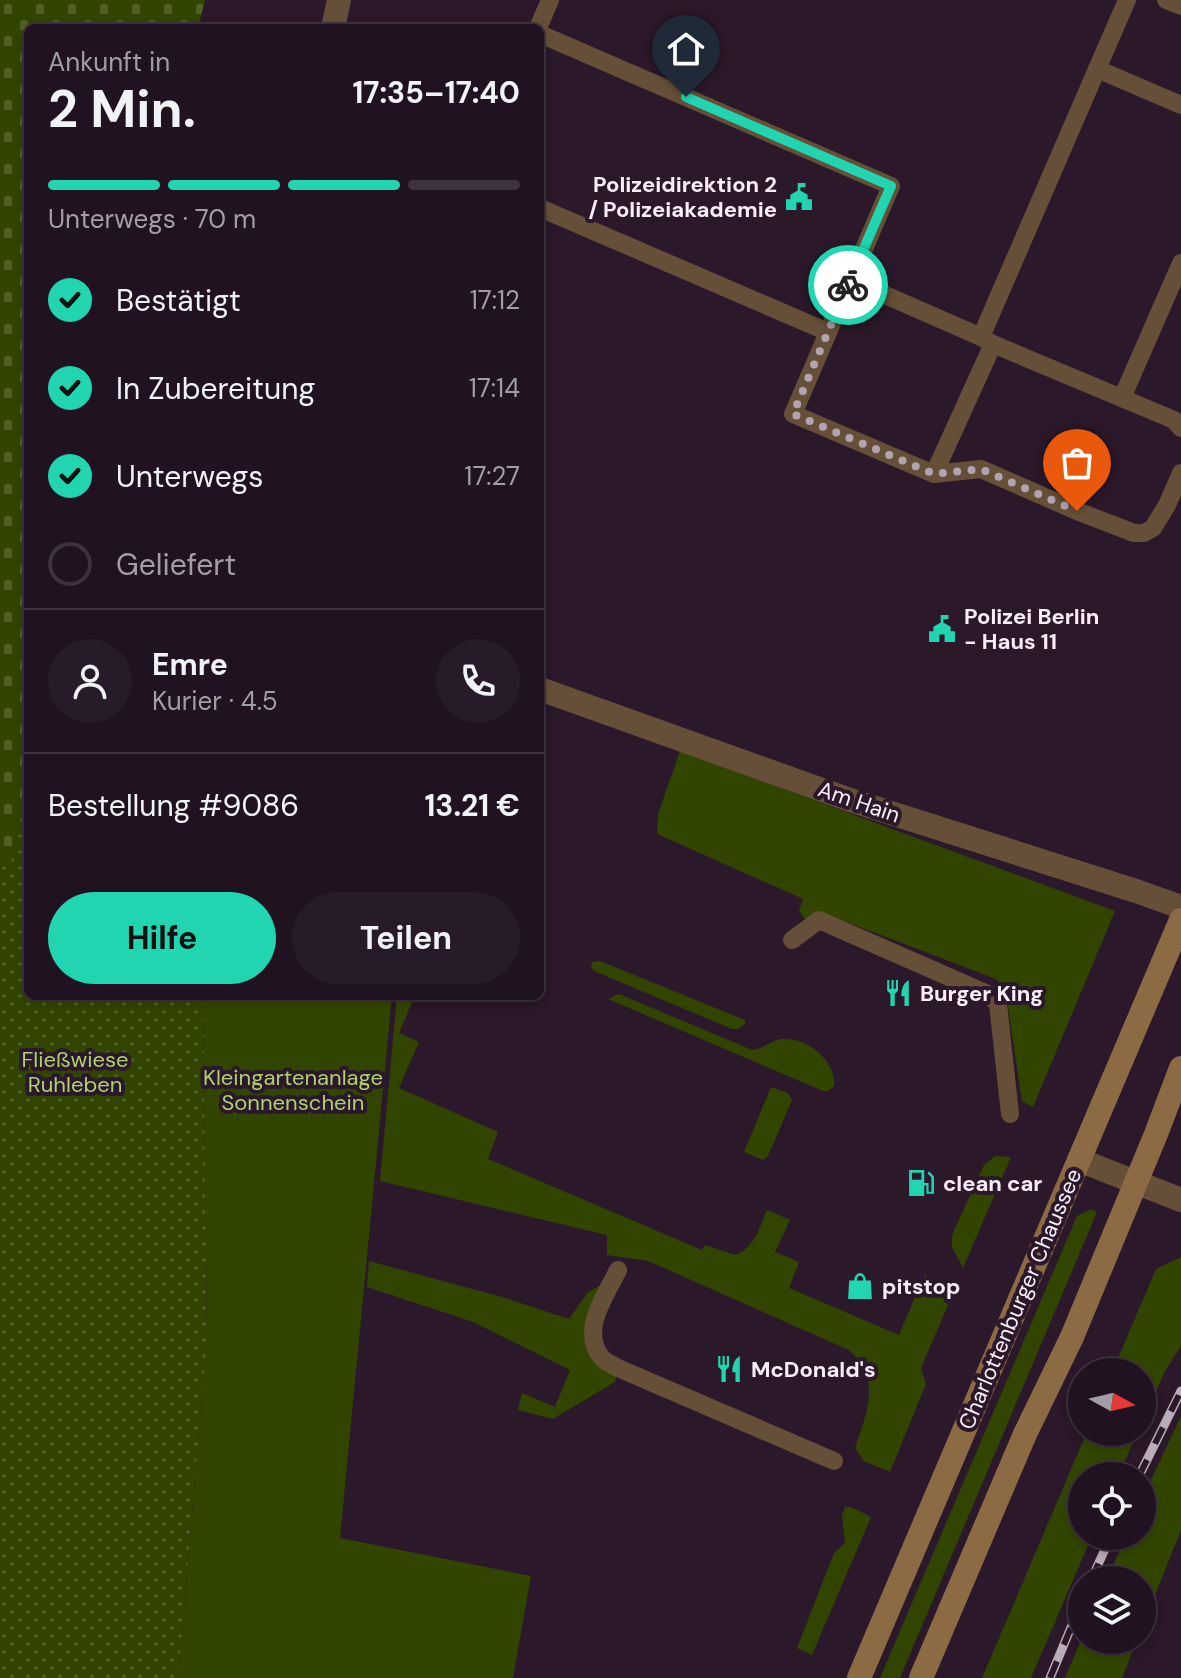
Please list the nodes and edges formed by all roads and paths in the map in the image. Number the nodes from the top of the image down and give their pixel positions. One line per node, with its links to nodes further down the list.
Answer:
1 (339, 0): 6 (street)
2 (550, 0): 7 (lane)
3 (1127, 0): 9 (lane)
4 (1166, 0): 5 (lane)
5 (1181, 6)
6 (334, 24)
7 (540, 24)
8 (544, 36): 13 (lane)
9 (1097, 69): 10 (lane); 15 (lane)
10 (1181, 105)
11 (544, 210): 14 (lane)
12 (1181, 263): 16 (lane)
13 (851, 280): 14 (lane); 15 (lane)
14 (828, 332): 19 (lane)
15 (987, 340): 16 (lane); 19 (lane)
16 (1122, 398): 17 (lane)
17 (1179, 417)
18 (1181, 473): 19 (lane)
19 (934, 474)
20 (544, 690): 21 (street, Am Hain)
21 (1181, 907)
22 (1181, 920): 26 (main road, Charlottenburger Chaussee)
23 (792, 940): 25 (lane)
24 (1181, 1068): 27 (main road)
25 (1010, 1114)
26 (1079, 1160): 27 (street); 31 (main road, Charlottenburger Chaussee)
27 (1136, 1182): 28 (street); 32 (main road)
28 (1181, 1200)
29 (618, 1270): 30 (lane)
30 (834, 1461)
31 (859, 1678)
32 (921, 1678)

